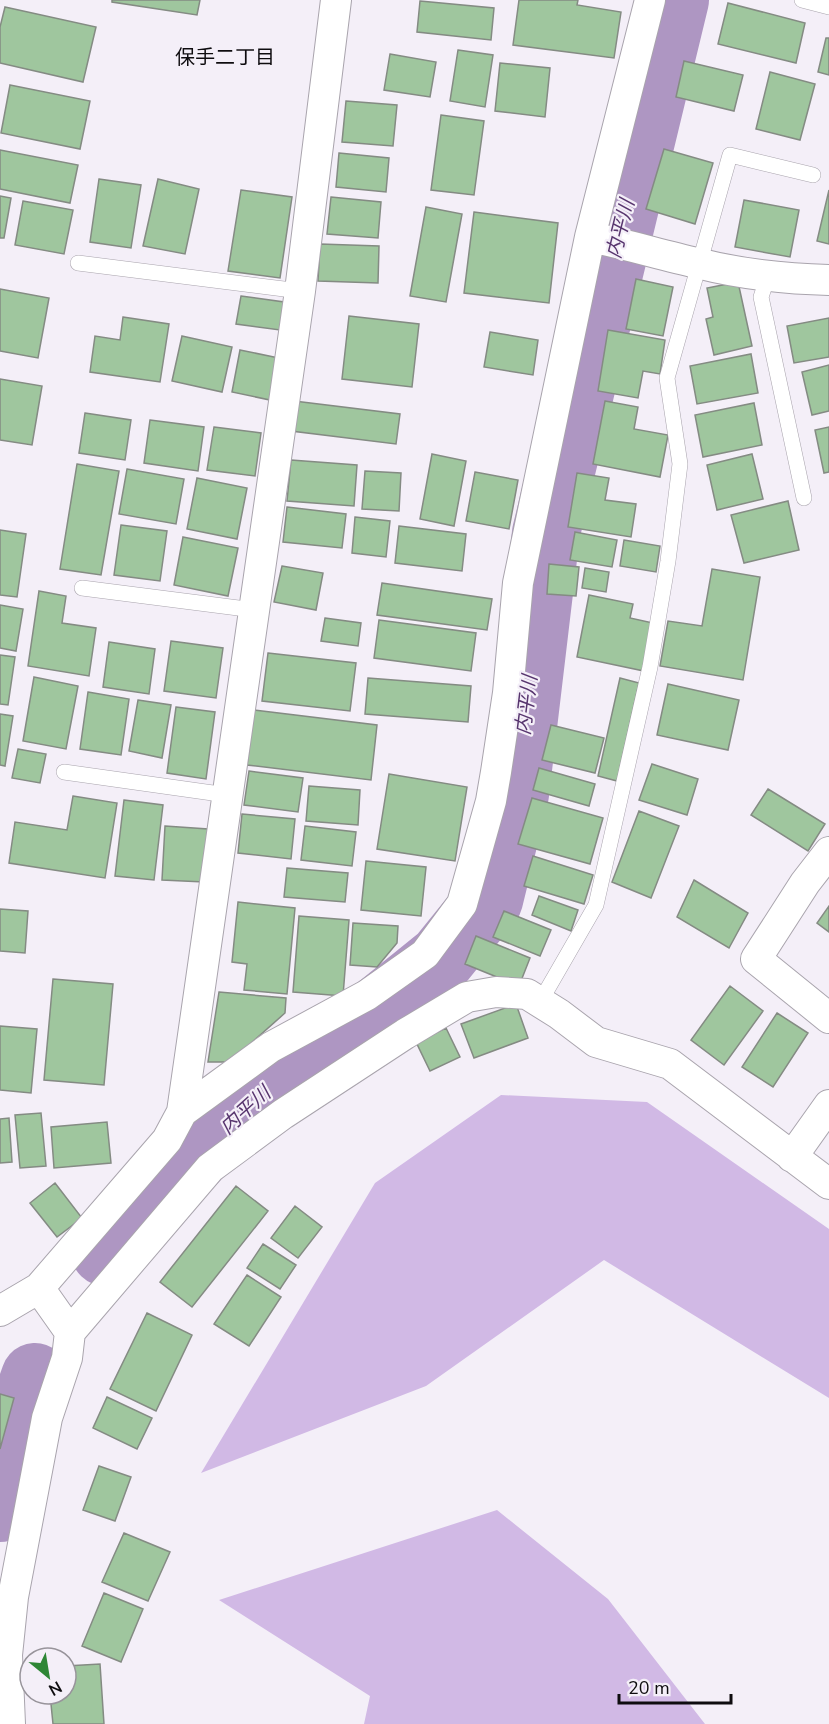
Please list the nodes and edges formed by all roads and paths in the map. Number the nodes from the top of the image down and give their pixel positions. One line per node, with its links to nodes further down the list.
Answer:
1 (336, 0): 11 (street)
2 (650, 0): 6 (street)
3 (802, 0): 4 (lane)
4 (829, 7)
5 (813, 175): 8 (lane)
6 (609, 241): 8 (street); 21 (street)
7 (78, 263): 11 (lane)
8 (699, 264): 9 (street); 18 (lane)
9 (768, 276): 10 (street); 12 (lane)
10 (829, 280)
11 (300, 291): 14 (street)
12 (804, 498)
13 (82, 588): 14 (lane)
14 (254, 610): 16 (street)
15 (64, 772): 16 (lane)
16 (227, 795): 21 (street)
17 (829, 852): 19 (street)
18 (540, 1002): 22 (street); 26 (street)
19 (829, 1018)
20 (829, 1105): 22 (street)
21 (182, 1112): 24 (street)
22 (792, 1157): 23 (street)
23 (829, 1184)
24 (39, 1288): 25 (street); 26 (street)
25 (0, 1311)
26 (70, 1332): 27 (street)
27 (9, 1724)

